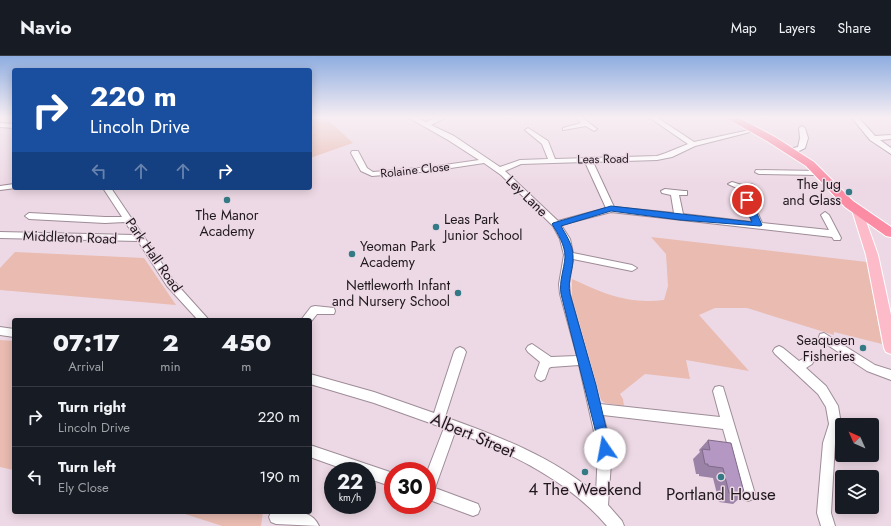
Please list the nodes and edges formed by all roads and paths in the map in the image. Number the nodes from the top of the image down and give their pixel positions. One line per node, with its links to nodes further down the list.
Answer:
1 (454, 140): 14 (street, Ley Lane)
2 (541, 140): 12 (street)
3 (687, 140): 8 (street)
4 (710, 140): 8 (street, Leas Road)
5 (770, 140): 9 (highway)
6 (803, 140): 9 (street)
7 (875, 140): 10 (street)
8 (693, 144): 13 (street, Leas Road)
9 (792, 152): 17 (highway)
10 (891, 152)
11 (355, 153): 14 (street, Rolaine Close)
12 (552, 160): 13 (street, Leas Road); 15 (street, Leas Road)
13 (588, 160): 25 (street)
14 (486, 161): 15 (street, Ley Lane)
15 (500, 170): 31 (street, Ley Lane)
16 (759, 172): 17 (street)
17 (818, 173): 26 (highway)
18 (732, 184): 32 (street)
19 (12, 186): 20 (street)
20 (0, 188)
21 (107, 190): 30 (street, Park Hall Road)
22 (665, 191): 24 (street)
23 (684, 193): 24 (street)
24 (675, 194): 29 (street)
25 (611, 209): 29 (street); 31 (street)
26 (857, 210): 33 (highway); 44 (main road)
27 (36, 215): 30 (street)
28 (825, 215): 32 (street)
29 (680, 217): 32 (street)
30 (128, 219): 35 (street, Park Hall Road)
31 (556, 224): 36 (street, Ley Lane)
32 (758, 225)
33 (891, 233)
34 (0, 234): 35 (street, Middleton Road)
35 (141, 238): 39 (street, Park Hall Road)
36 (569, 255): 37 (street); 48 (street, Ley Lane)
37 (632, 267)
38 (330, 311): 40 (street)
39 (202, 318)
40 (308, 318)
41 (0, 331): 42 (street)
42 (12, 333)
43 (824, 337): 50 (street)
44 (891, 348)
45 (532, 349): 49 (street)
46 (779, 351): 68 (street)
47 (460, 352): 55 (street)
48 (583, 360): 49 (street); 54 (street, Ley Lane)
49 (549, 362): 51 (street)
50 (891, 375)
51 (540, 376)
52 (312, 380): 55 (street, Albert Street)
53 (719, 391): 56 (street)
54 (596, 409): 56 (street); 63 (street, Ley Lane)
55 (438, 420): 57 (street, Albert Street)
56 (728, 424): 62 (street)
57 (451, 425): 59 (street); 63 (street, Albert Street)
58 (312, 452): 60 (street)
59 (436, 466)
60 (384, 477)
61 (436, 494): 64 (street)
62 (748, 494)
63 (601, 506): 67 (street, Albert Street)
64 (474, 509)
65 (276, 518): 66 (street)
66 (312, 526)
67 (617, 526)
68 (828, 526)

